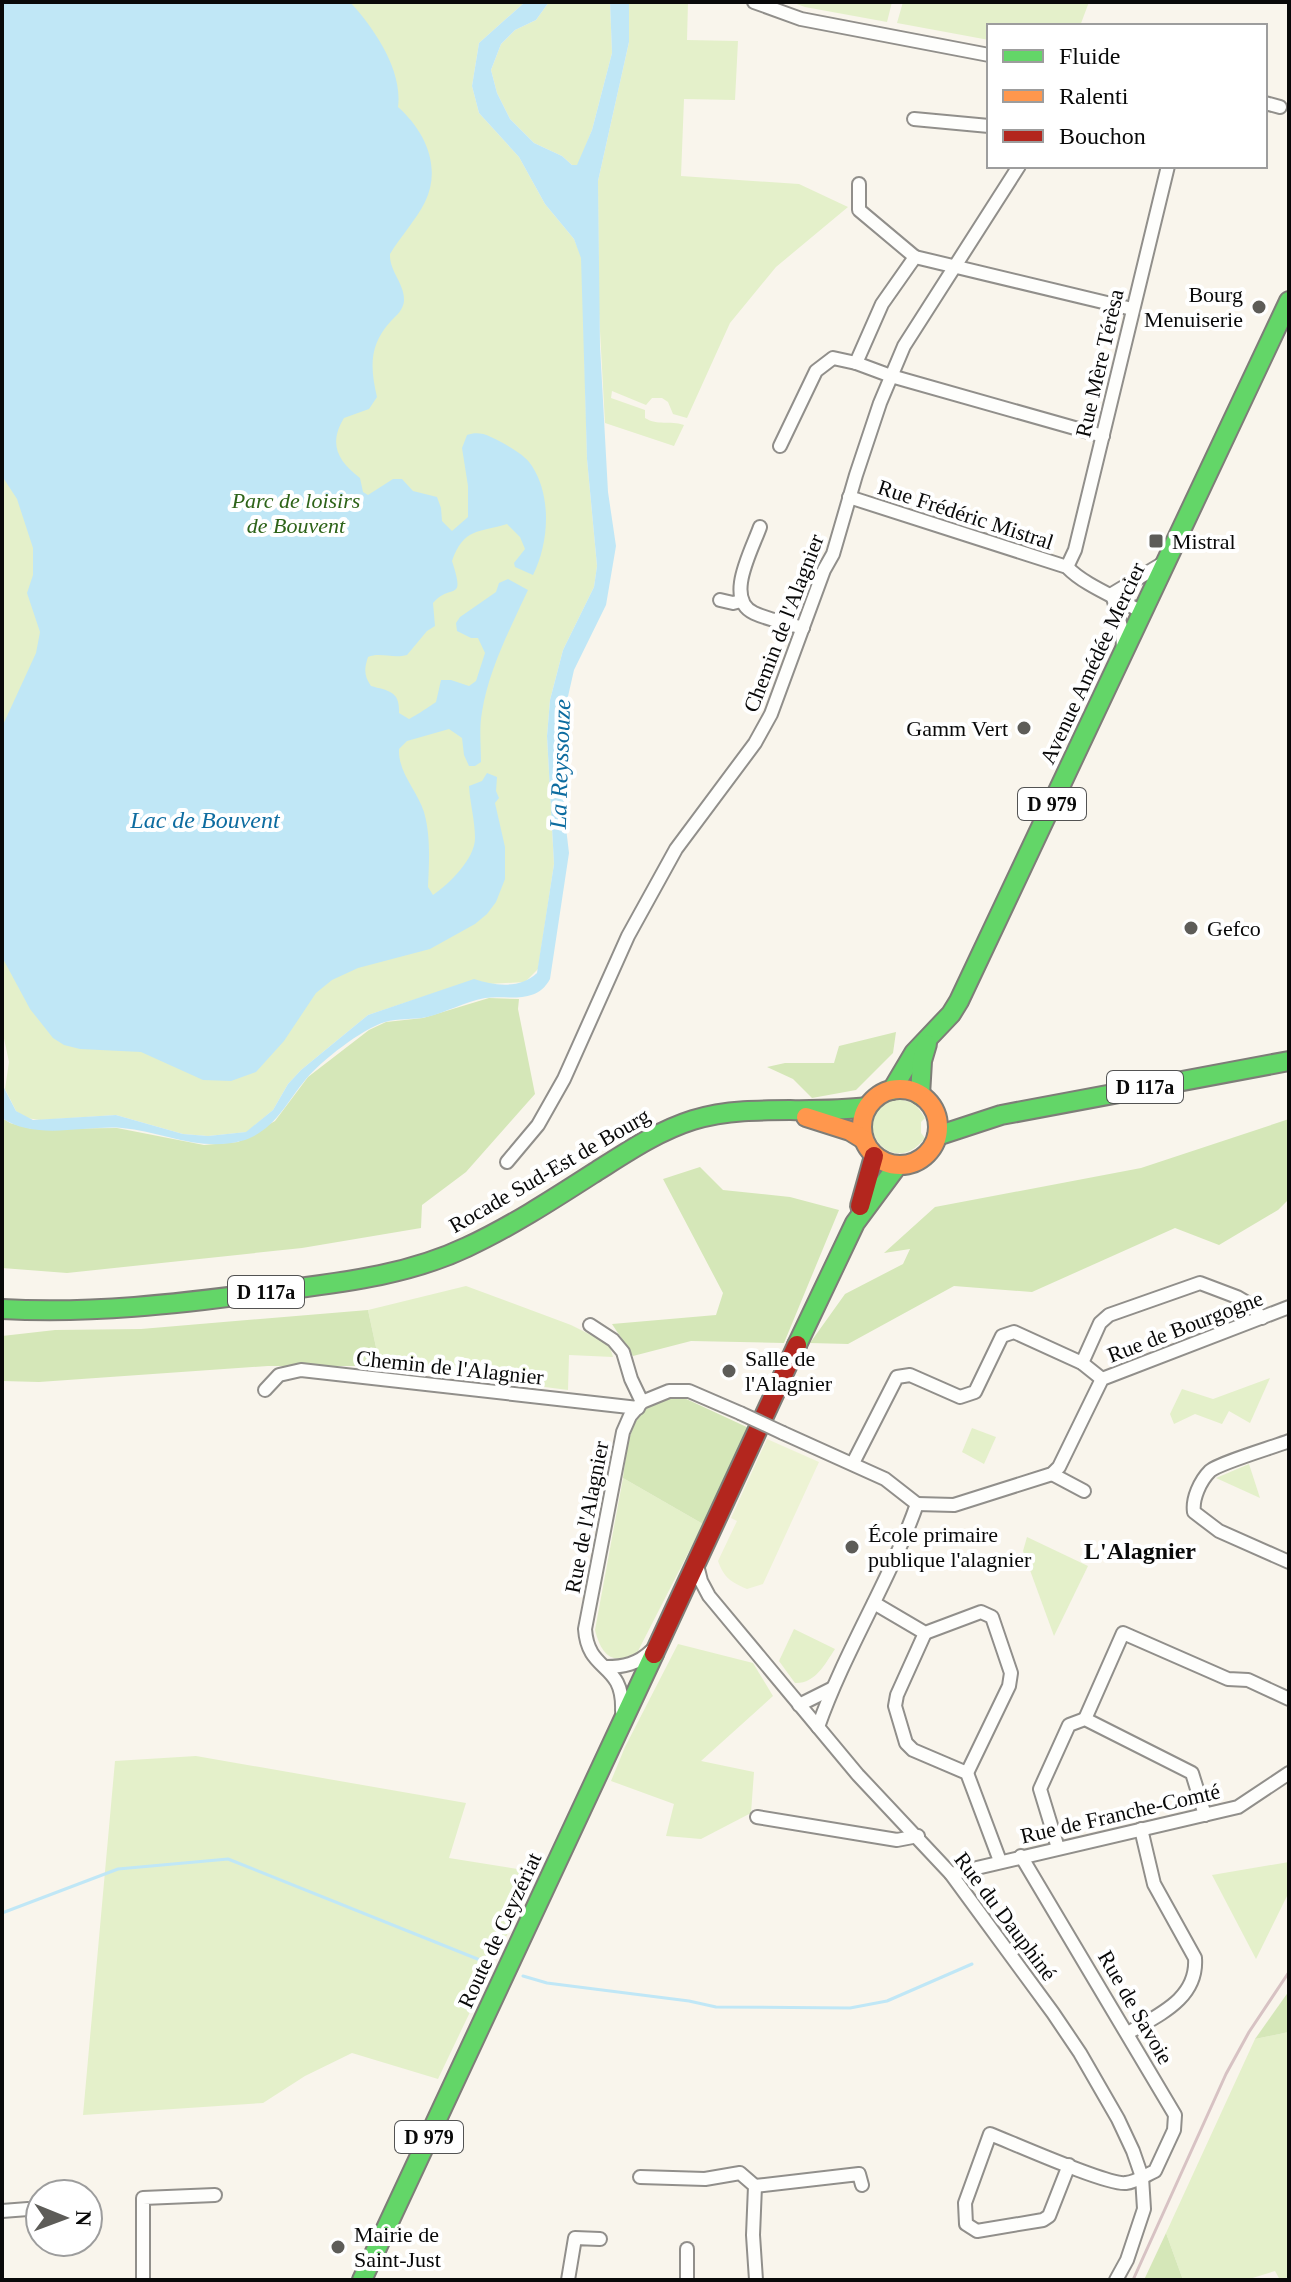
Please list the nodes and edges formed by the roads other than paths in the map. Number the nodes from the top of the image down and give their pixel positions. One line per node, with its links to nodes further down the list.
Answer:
1 (754, 2): 2 (street)
2 (987, 55)
3 (1267, 104): 4 (street)
4 (1280, 107)
5 (914, 119): 6 (street)
6 (987, 126)
7 (1018, 168): 11 (street, Chemin de l'Alagnier)
8 (1167, 168): 13 (street, Rue Mère Térèsa)
9 (859, 184): 10 (street)
10 (915, 257): 11 (street); 14 (street)
11 (953, 266): 13 (street); 15 (street, Chemin de l'Alagnier)
12 (1289, 301): 20 (main road, Avenue Amédée Mercier / D 979)
13 (1132, 309): 16 (street, Rue Mère Térèsa)
14 (856, 363): 15 (street); 17 (street)
15 (891, 376): 16 (street); 18 (street, Chemin de l'Alagnier)
16 (1103, 436): 21 (street, Rue Mère Térèsa)
17 (780, 446)
18 (849, 497): 21 (street, Rue Frédéric Mistral); 26 (street, Chemin de l'Alagnier)
19 (760, 527): 24 (street)
20 (1167, 561): 22 (street); 25 (main road, Avenue Amédée Mercier / D 979)
21 (1067, 567): 22 (street, Rue Frédéric Mistral)
22 (1112, 594): 25 (street, Rue Frédéric Mistral); 27 (street)
23 (720, 600): 24 (street)
24 (741, 601): 26 (street)
25 (1143, 613): 27 (main road, Avenue Amédée Mercier / D 979)
26 (803, 628): 39 (street, Chemin de l'Alagnier)
27 (1123, 655): 28 (main road, Avenue Amédée Mercier / D 979)
28 (928, 1040): 30 (main road, Avenue Amédée Mercier / D 979); 31 (main road, Avenue Amédée Mercier / D 979)
29 (1289, 1061): 35 (main road, D 117a)
30 (892, 1090): 31 (main road); 32 (main road)
31 (920, 1095): 34 (main road)
32 (867, 1107): 33 (main road, D 117a); 37 (main road)
33 (787, 1111): 37 (main road, D 117a); 43 (main road, Rocade Sud-Est de Bourg / D 117a)
34 (934, 1111): 35 (main road, D 117a); 36 (main road)
35 (1001, 1115): 36 (main road, D 117a)
36 (937, 1136): 40 (main road)
37 (863, 1139): 38 (main road)
38 (874, 1156): 40 (main road); 41 (main road, D 979)
39 (507, 1162)
40 (898, 1165): 41 (main road, D 979)
41 (855, 1223): 55 (main road, D 979)
42 (1289, 1307): 44 (street, Rue de Bourgogne)
43 (2, 1309)
44 (1262, 1318): 46 (street); 47 (street, Rue de Bourgogne)
45 (590, 1325): 49 (street)
46 (1082, 1363): 47 (street); 51 (street)
47 (1102, 1379): 52 (street, Rue de Bourgogne)
48 (265, 1390): 49 (street, Chemin de l'Alagnier)
49 (640, 1405): 51 (street, bridge); 62 (street, Rue de l'Alagnier)
50 (1289, 1441): 56 (street)
51 (853, 1463): 54 (street)
52 (1052, 1474): 53 (street); 54 (street)
53 (1084, 1491)
54 (917, 1504): 59 (street)
55 (697, 1562): 57 (street); 58 (main road, D 979)
56 (1289, 1562)
57 (709, 1596): 58 (street); 65 (street)
58 (679, 1601): 61 (main road, Route de Ceyzériat / D 979)
59 (874, 1603): 60 (street); 63 (street)
60 (925, 1633): 69 (street); 69 (street)
61 (661, 1639): 62 (street); 67 (main road, Route de Ceyzériat / D 979)
62 (606, 1667): 67 (street, Rue de l'Alagnier)
63 (831, 1689): 65 (street); 68 (street)
64 (1289, 1699): 66 (street)
65 (799, 1705): 68 (street, Rue du Dauphiné)
66 (1085, 1719): 71 (street); 75 (street)
67 (621, 1726): 91 (main road, Route de Ceyzériat / D 979)
68 (818, 1727): 74 (street, Rue du Dauphiné)
69 (967, 1773): 77 (street)
70 (1289, 1773): 71 (street, Rue de Franche-Comté)
71 (1205, 1815): 73 (street, Rue de Franche-Comté)
72 (757, 1817): 74 (street)
73 (1141, 1829): 75 (street, Rue de Franche-Comté); 79 (street)
74 (918, 1836): 78 (street, Rue du Dauphiné)
75 (1058, 1848): 76 (street, Rue de Franche-Comté)
76 (1021, 1856): 77 (street, Rue de Franche-Comté); 79 (street, Rue de Savoie)
77 (1000, 1861): 78 (street, Rue de Franche-Comté)
78 (951, 1874): 82 (street, Rue du Dauphiné)
79 (1128, 2033): 82 (street, Rue de Savoie)
80 (1069, 2165): 80 (street); 82 (street)
81 (640, 2177): 84 (street)
82 (1142, 2177): 95 (street)
83 (862, 2185): 84 (street)
84 (755, 2186): 94 (street)
85 (215, 2195): 90 (street)
86 (24, 2209): 87 (street)
87 (2, 2211)
88 (600, 2239): 92 (street)
89 (687, 2249): 93 (street)
90 (143, 2280)
91 (362, 2280)
92 (568, 2280)
93 (687, 2280)
94 (756, 2280)
95 (1116, 2280)

